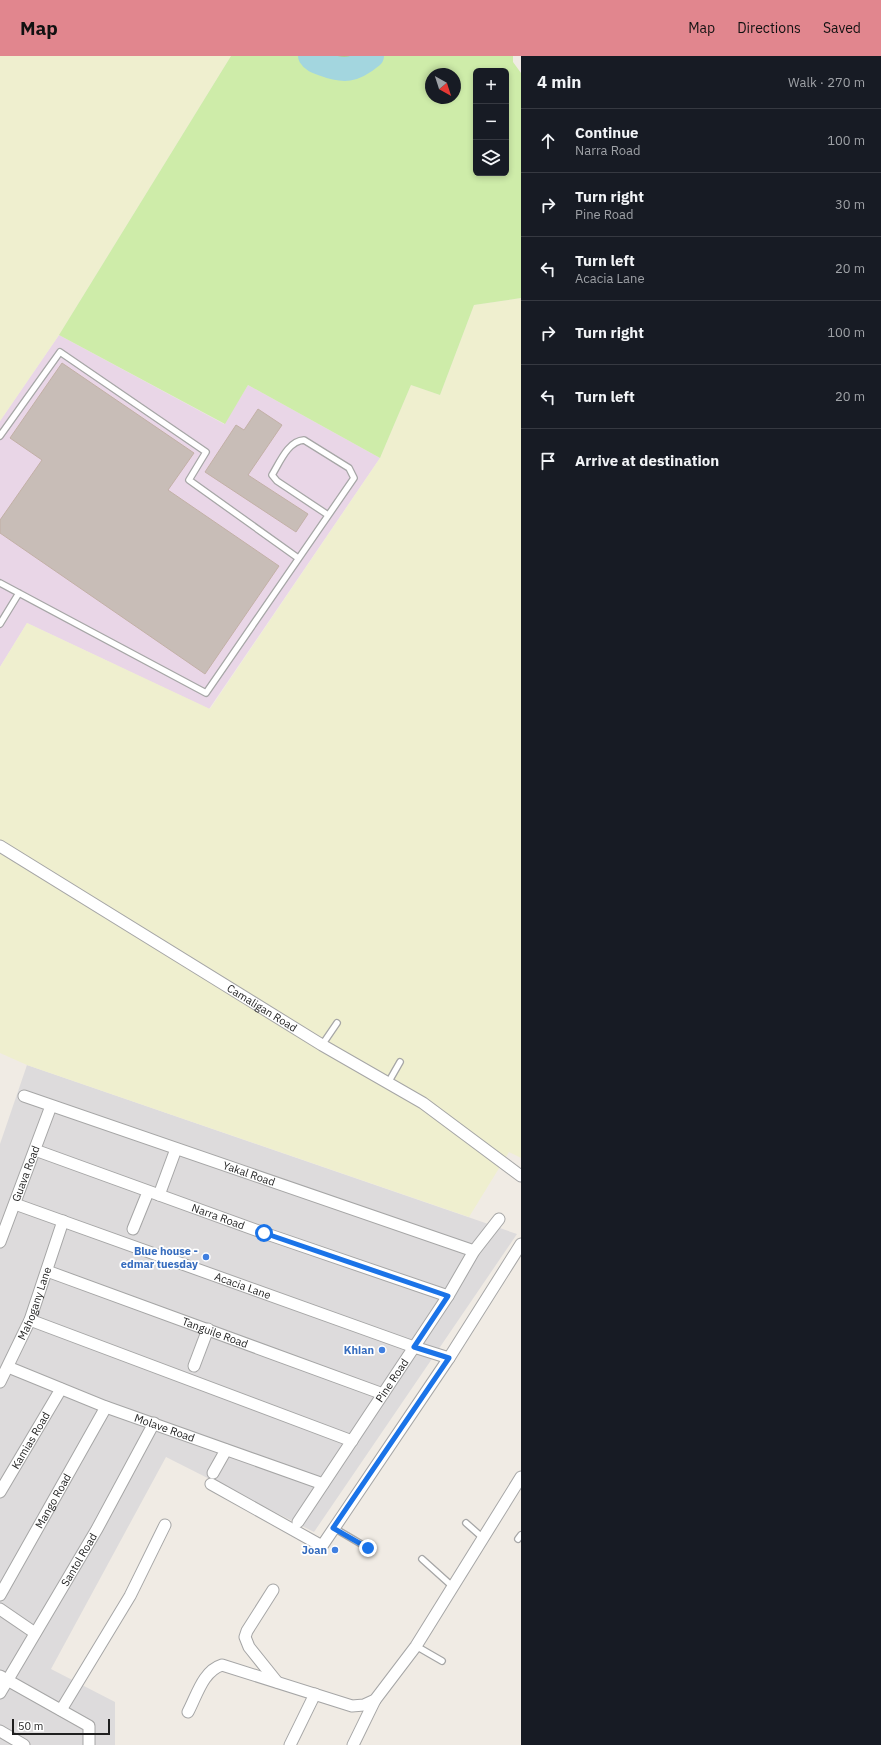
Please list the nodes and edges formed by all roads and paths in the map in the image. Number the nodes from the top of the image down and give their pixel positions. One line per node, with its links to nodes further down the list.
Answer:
1 (0, 436): 3 (lane)
2 (328, 515): 2 (lane); 3 (lane)
3 (298, 558): 5 (lane)
4 (0, 583): 5 (lane)
5 (18, 593): 6 (lane)
6 (0, 624)
7 (0, 846): 9 (street, Camaligan Road)
8 (337, 1023): 9 (lane)
9 (322, 1045): 11 (street, Camaligan Road)
10 (400, 1062): 11 (lane)
11 (388, 1083): 16 (street, Camaligan Road)
12 (24, 1096): 13 (street, Yakal Road)
13 (51, 1106): 14 (street, Yakal Road); 15 (street, Guava Road)
14 (176, 1149): 18 (street); 25 (street, Yakal Road)
15 (35, 1150): 17 (street, Narra Road); 19 (street, Guava Road)
16 (521, 1176)
17 (148, 1192): 18 (street, Narra Road); 22 (street)
18 (159, 1195): 27 (street, Narra Road)
19 (15, 1204): 21 (street, Acacia Lane); 23 (street, Guava Road)
20 (499, 1218): 25 (street, Pine Road)
21 (63, 1221): 26 (street, Mahogany Lane); 30 (street, Acacia Lane)
22 (133, 1229)
23 (0, 1242)
24 (521, 1244): 31 (street)
25 (474, 1251): 27 (street, Pine Road)
26 (47, 1271): 28 (street, Mahogany Lane); 29 (street, Tanguile Road)
27 (448, 1296): 30 (street, Pine Road)
28 (30, 1320): 33 (street, Mahogany Lane); 39 (street)
29 (208, 1329): 32 (street); 36 (street, Tanguile Road)
30 (414, 1347): 31 (street, Acacia Lane); 36 (street, Pine Road)
31 (449, 1358): 49 (street)
32 (194, 1366)
33 (8, 1367): 34 (street, Mahogany Lane); 35 (street, Molave Road)
34 (0, 1382)
35 (61, 1389): 37 (street, Molave Road); 45 (street, Kamias Road)
36 (383, 1394): 39 (street, Pine Road)
37 (106, 1406): 38 (street, Molave Road); 55 (street, Mango Road)
38 (154, 1423): 40 (street, Molave Road); 57 (street, Santol Road)
39 (352, 1441): 44 (street, Pine Road)
40 (226, 1450): 41 (street); 44 (street, Molave Road)
41 (213, 1473)
42 (521, 1477): 50 (street)
43 (211, 1484): 49 (street)
44 (323, 1484): 46 (street, Pine Road)
45 (0, 1492)
46 (298, 1522)
47 (466, 1523): 50 (lane)
48 (166, 1525): 65 (street)
49 (333, 1528): 51 (lane)
50 (483, 1538): 53 (street)
51 (368, 1548)
52 (422, 1559): 53 (lane)
53 (452, 1586): 58 (street)
54 (273, 1590): 61 (street)
55 (0, 1595)
56 (0, 1609): 57 (street)
57 (34, 1633): 60 (street, Santol Road)
58 (416, 1646): 59 (lane); 64 (street)
59 (442, 1661)
60 (4, 1678): 62 (street, Santol Road); 65 (street)
61 (278, 1682): 63 (street); 66 (street)
62 (0, 1693)
63 (315, 1694): 64 (street); 70 (street)
64 (375, 1700): 71 (street)
65 (61, 1710): 69 (street)
66 (188, 1712)
67 (0, 1731): 68 (street)
68 (24, 1745)
69 (89, 1745)
70 (290, 1745)
71 (353, 1745)

